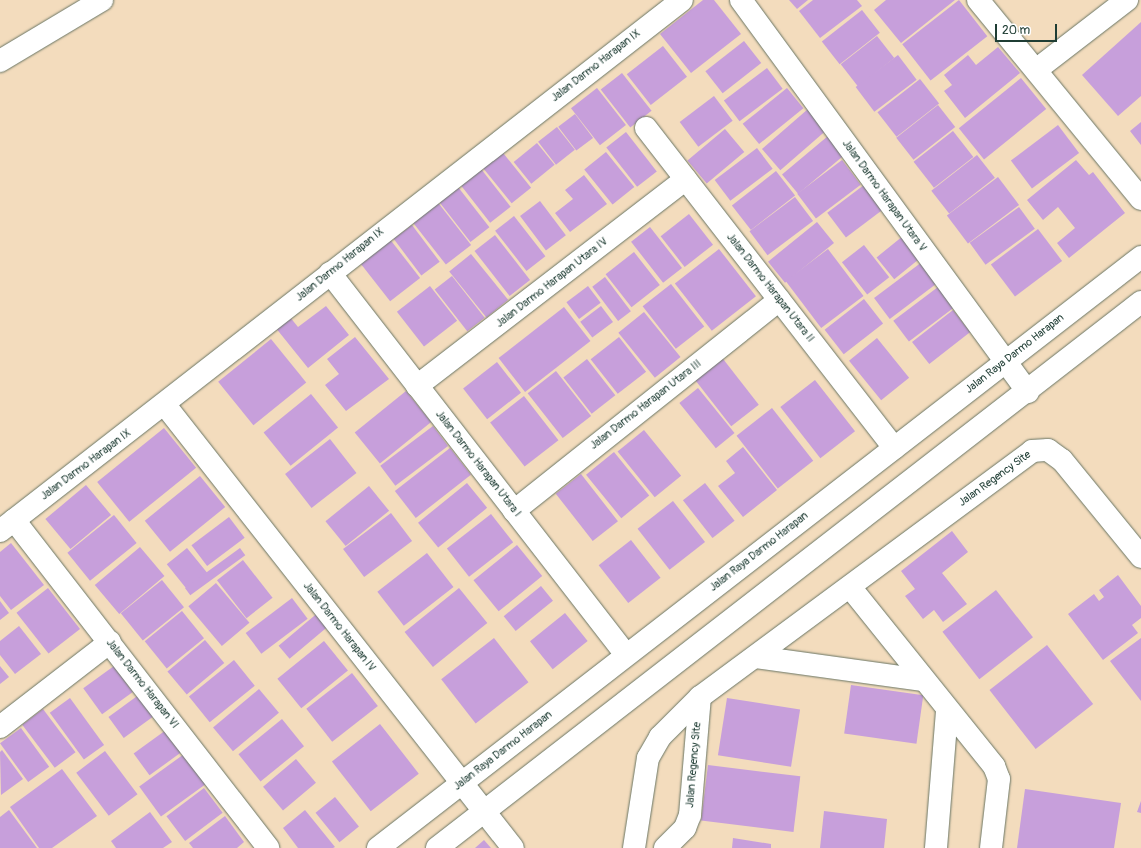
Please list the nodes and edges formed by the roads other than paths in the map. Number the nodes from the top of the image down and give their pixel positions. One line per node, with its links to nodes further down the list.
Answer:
1 (102, 0): 6 (street)
2 (682, 0): 12 (street, Jalan Darmo Harapan IX)
3 (741, 0): 15 (street, Jalan Darmo Harapan Utara V)
4 (979, 0): 7 (street)
5 (1127, 0): 7 (street)
6 (0, 61)
7 (1036, 70): 10 (street)
8 (646, 128): 9 (street, Jalan Darmo Harapan Utara II)
9 (686, 179): 13 (street, Jalan Darmo Harapan Utara II); 16 (street, Jalan Darmo Harapan Utara IV)
10 (1141, 199)
11 (1141, 257): 15 (street, Jalan Raya Darmo Harapan)
12 (330, 273): 16 (street, Jalan Darmo Harapan Utara I); 18 (street, Jalan Darmo Harapan IX)
13 (779, 300): 19 (street, Jalan Darmo Harapan Utara II); 20 (street, Jalan Darmo Harapan Utara III)
14 (1141, 302): 17 (street)
15 (1005, 362): 17 (street, Jalan Darmo Harapan Utara V); 19 (street, Jalan Raya Darmo Harapan)
16 (417, 386): 20 (street, Jalan Darmo Harapan Utara I)
17 (1028, 392): 32 (street)
18 (165, 404): 21 (street, Jalan Darmo Harapan IX); 31 (street, Jalan Darmo Harapan IV)
19 (894, 448): 25 (street, Jalan Raya Darmo Harapan)
20 (514, 511): 25 (street, Jalan Darmo Harapan Utara I)
21 (7, 525): 24 (street, Jalan Darmo Harapan VI)
22 (1141, 557): 23 (street, Jalan Regency Site)
23 (850, 587): 26 (street, Jalan Regency Site); 27 (street)
24 (110, 642): 30 (street); 33 (street, Jalan Darmo Harapan VI)
25 (626, 655): 31 (street, Jalan Raya Darmo Harapan)
26 (756, 657): 27 (street); 28 (street, Jalan Regency Site)
27 (921, 680): 29 (street)
28 (700, 697): 37 (street, Jalan Regency Site); 38 (street, Jalan Regency Site)
29 (947, 711): 39 (street); 40 (street)
30 (0, 727)
31 (461, 783): 32 (street, Jalan Darmo Harapan IV); 34 (street, Jalan Raya Darmo Harapan)
32 (485, 811): 35 (street); 36 (street, Jalan Darmo Harapan IV)
33 (268, 848)
34 (378, 848)
35 (438, 848)
36 (514, 848)
37 (634, 848)
38 (665, 848)
39 (936, 848)
40 (991, 848)

